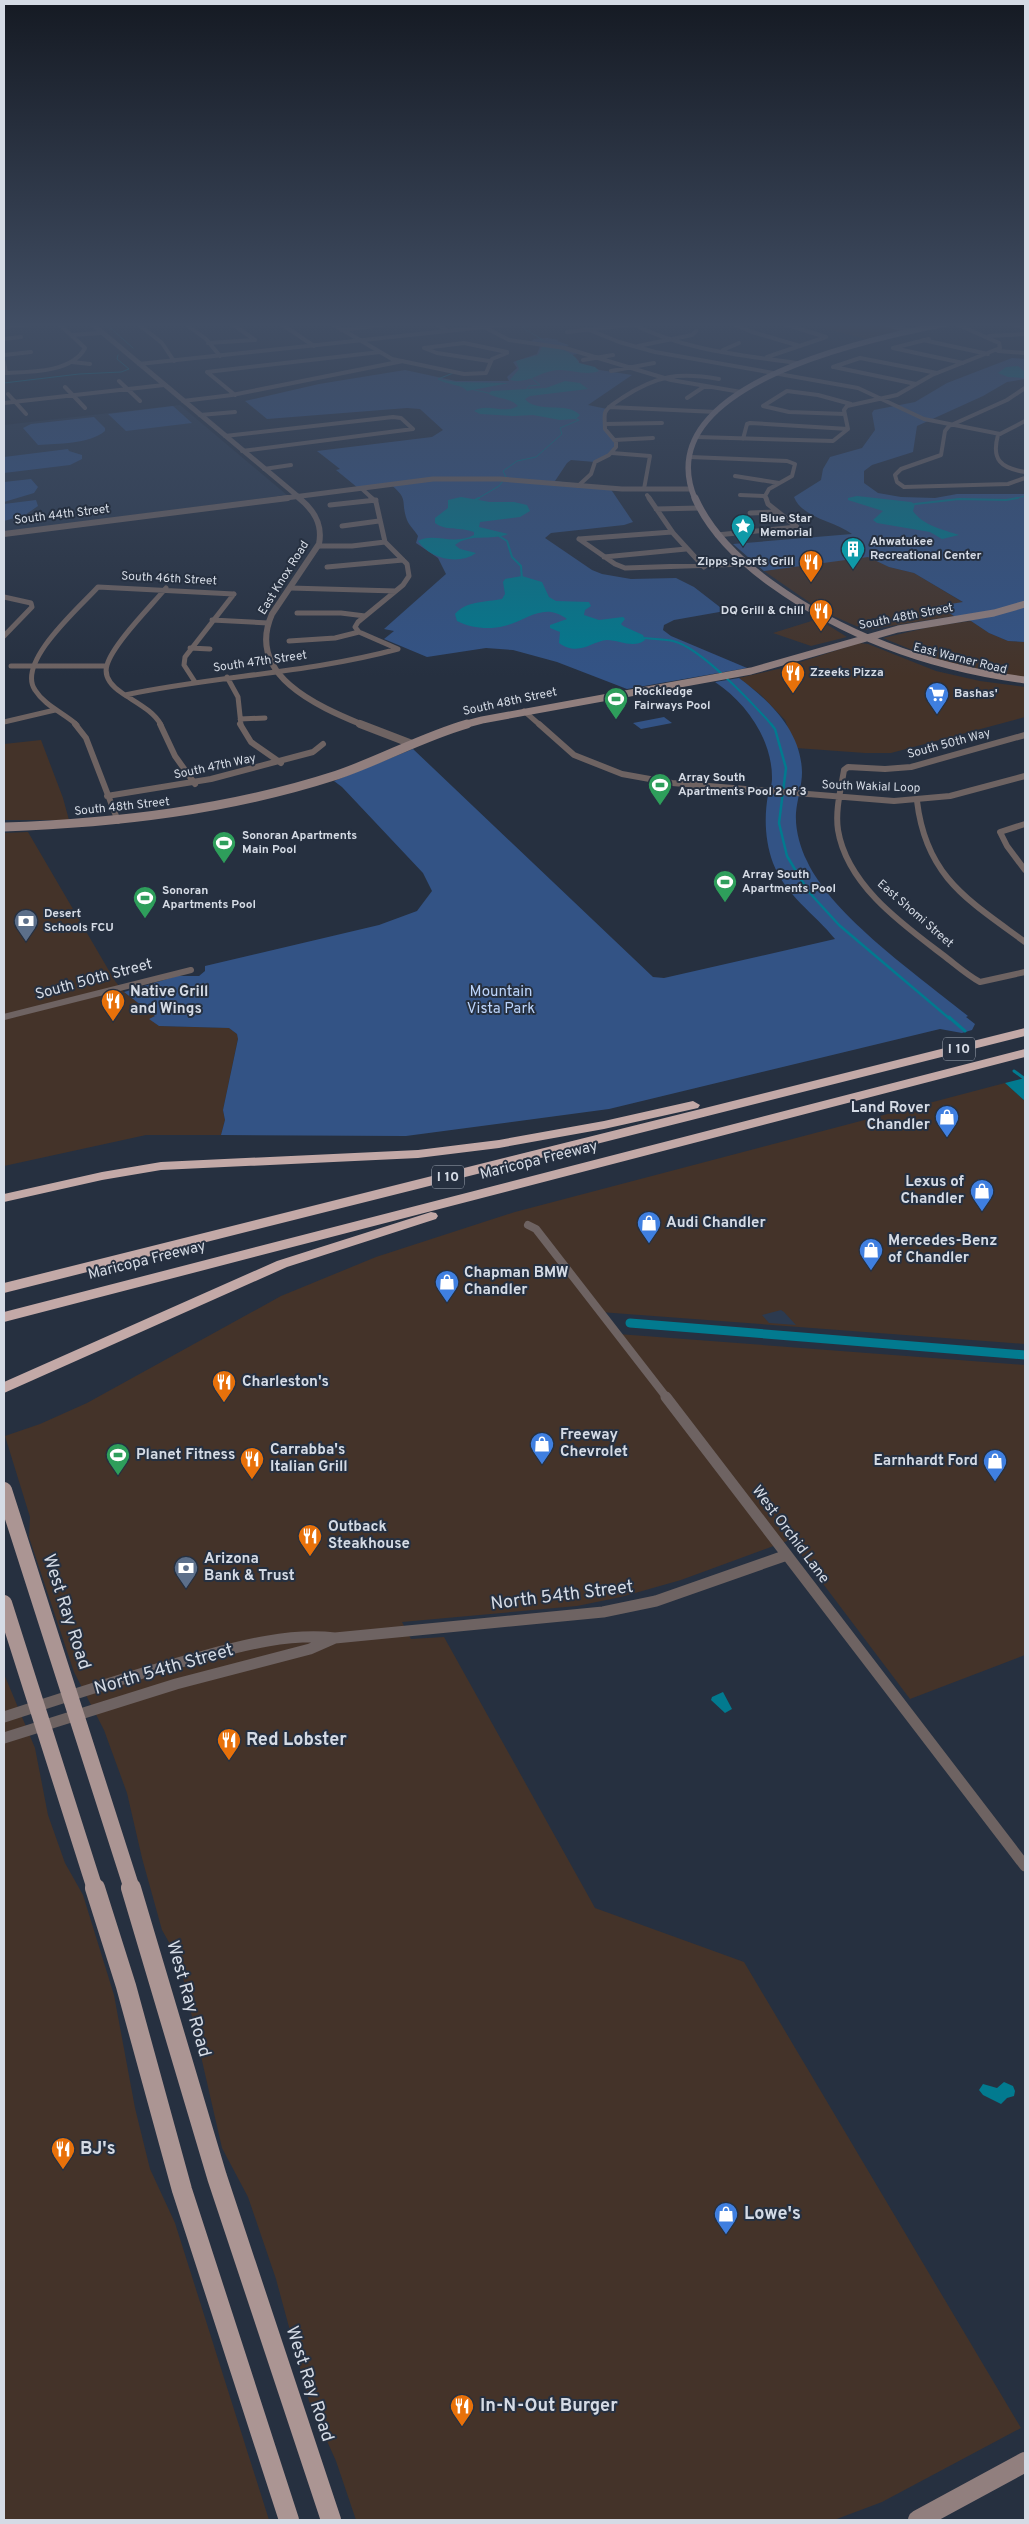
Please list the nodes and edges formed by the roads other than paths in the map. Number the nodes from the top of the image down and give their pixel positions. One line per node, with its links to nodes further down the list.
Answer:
1 (614, 440): 10 (street)
2 (230, 441): 9 (street, East Knox Road)
3 (325, 441): 9 (street)
4 (696, 441): 11 (main road, East Warner Road)
5 (795, 441): 6 (street)
6 (833, 441)
7 (943, 441): 16 (street)
8 (997, 441): 14 (street)
9 (242, 451): 13 (street, East Knox Road)
10 (612, 453): 18 (street); 20 (street)
11 (690, 457): 17 (street); 21 (main road, East Warner Road)
12 (291, 465): 13 (street)
13 (264, 468): 24 (street, East Knox Road)
14 (1025, 472)
15 (735, 476): 17 (street)
16 (1025, 478)
17 (779, 483): 25 (street)
18 (578, 486): 19 (street, South 44th Street); 20 (street, South 44th Street)
19 (361, 488): 24 (street, South 44th Street); 26 (street)
20 (644, 489): 21 (street, South 44th Street)
21 (691, 489): 28 (main road, East Warner Road)
22 (647, 495): 29 (street)
23 (740, 495): 25 (street)
24 (297, 496): 35 (street, South 44th Street); 38 (street, East Knox Road)
25 (765, 496): 30 (street)
26 (376, 500): 27 (street); 32 (street)
27 (330, 505)
28 (699, 508): 29 (street); 36 (main road, East Warner Road)
29 (656, 509): 34 (street)
30 (777, 512): 31 (street); 36 (street)
31 (750, 513)
32 (379, 521): 33 (street); 37 (street)
33 (342, 526)
34 (672, 532): 39 (street); 40 (street)
35 (4, 534)
36 (717, 535): 42 (main road, East Warner Road)
37 (385, 542): 38 (street); 41 (street)
38 (318, 546): 46 (street, East Knox Road)
39 (686, 549): 40 (street); 43 (street)
40 (604, 557): 43 (street)
41 (403, 560): 44 (street); 47 (street)
42 (746, 564): 43 (street); 57 (main road, East Warner Road)
43 (704, 567)
44 (327, 568)
45 (166, 588): 53 (street, South 46th Street); 62 (street, South 46th Street); 63 (street)
46 (290, 588): 47 (street); 54 (street, East Knox Road)
47 (396, 591): 52 (street)
48 (4, 598): 49 (street)
49 (32, 604): 56 (street)
50 (1025, 604): 57 (main road, South 48th Street)
51 (297, 613): 52 (street)
52 (365, 616): 55 (street)
53 (212, 620): 54 (street); 59 (street)
54 (268, 623): 64 (street, East Knox Road)
55 (359, 632): 58 (street); 64 (street, South 47th Street)
56 (5, 633)
57 (865, 637): 66 (main road, East Warner Road); 68 (main road, East Warner Road); 71 (main road, South 48th Street)
58 (289, 641)
59 (190, 648): 60 (street); 67 (street)
60 (210, 649)
61 (11, 666): 62 (street)
62 (32, 666): 63 (street); 70 (street)
63 (106, 666): 69 (street)
64 (276, 670): 65 (street, South 47th Street); 77 (street, East Knox Road)
65 (227, 677): 67 (street, South 47th Street); 73 (street)
66 (1025, 680)
67 (195, 682): 69 (street, South 47th Street)
68 (1025, 685)
69 (125, 695): 81 (street)
70 (55, 710): 74 (street); 82 (street)
71 (524, 711): 77 (main road, South 48th Street); 83 (street, South Wakial Loop)
72 (265, 718): 73 (street)
73 (240, 719): 78 (street)
74 (4, 722)
75 (1025, 734): 79 (street, South 50th Way)
76 (323, 744): 78 (street, South 47th Way)
77 (412, 744): 85 (main road, South 48th Street)
78 (281, 763): 81 (street, South 47th Way)
79 (848, 768): 83 (street, East Shomi Street)
80 (1025, 776): 84 (street, South Wakial Loop)
81 (195, 784): 82 (street, South 47th Way)
82 (108, 796): 85 (street)
83 (839, 798): 84 (street, South Wakial Loop); 91 (street, East Shomi Street)
84 (918, 802): 89 (street)
85 (118, 821): 87 (main road, South 48th Street)
86 (1025, 824): 88 (street)
87 (4, 827)
88 (1025, 870)
89 (1025, 942)
90 (191, 970): 92 (street, South 50th Street)
91 (1025, 972)
92 (4, 1017)
93 (1025, 1032): 95 (highway, Maricopa Freeway / I 10)
94 (1025, 1053): 96 (highway, Maricopa Freeway / I 10)
95 (893, 1066): 97 (highway); 99 (highway, Maricopa Freeway / I 10)
96 (648, 1151): 100 (highway, Maricopa Freeway / I 10); 101 (highway)
97 (4, 1198)
98 (528, 1225): 103 (street, West Orchid Lane)
99 (4, 1288)
100 (4, 1317)
101 (4, 1388)
102 (4, 1490): 106 (main road, West Ray Road)
103 (786, 1555): 105 (street, North 54th Street); 111 (street, West Orchid Lane)
104 (4, 1604): 108 (main road)
105 (335, 1638): 106 (street, North 54th Street); 107 (street, North 54th Street)
106 (70, 1696): 107 (main road, West Ray Road); 108 (street, North 54th Street)
107 (76, 1715): 108 (street, North 54th Street); 114 (main road, West Ray Road)
108 (39, 1716): 109 (street, North 54th Street); 110 (street, North 54th Street); 113 (main road)
109 (4, 1717)
110 (4, 1738)
111 (1025, 1866)
112 (1025, 2462): 115 (main road)
113 (289, 2520)
114 (331, 2520)
115 (918, 2520)

